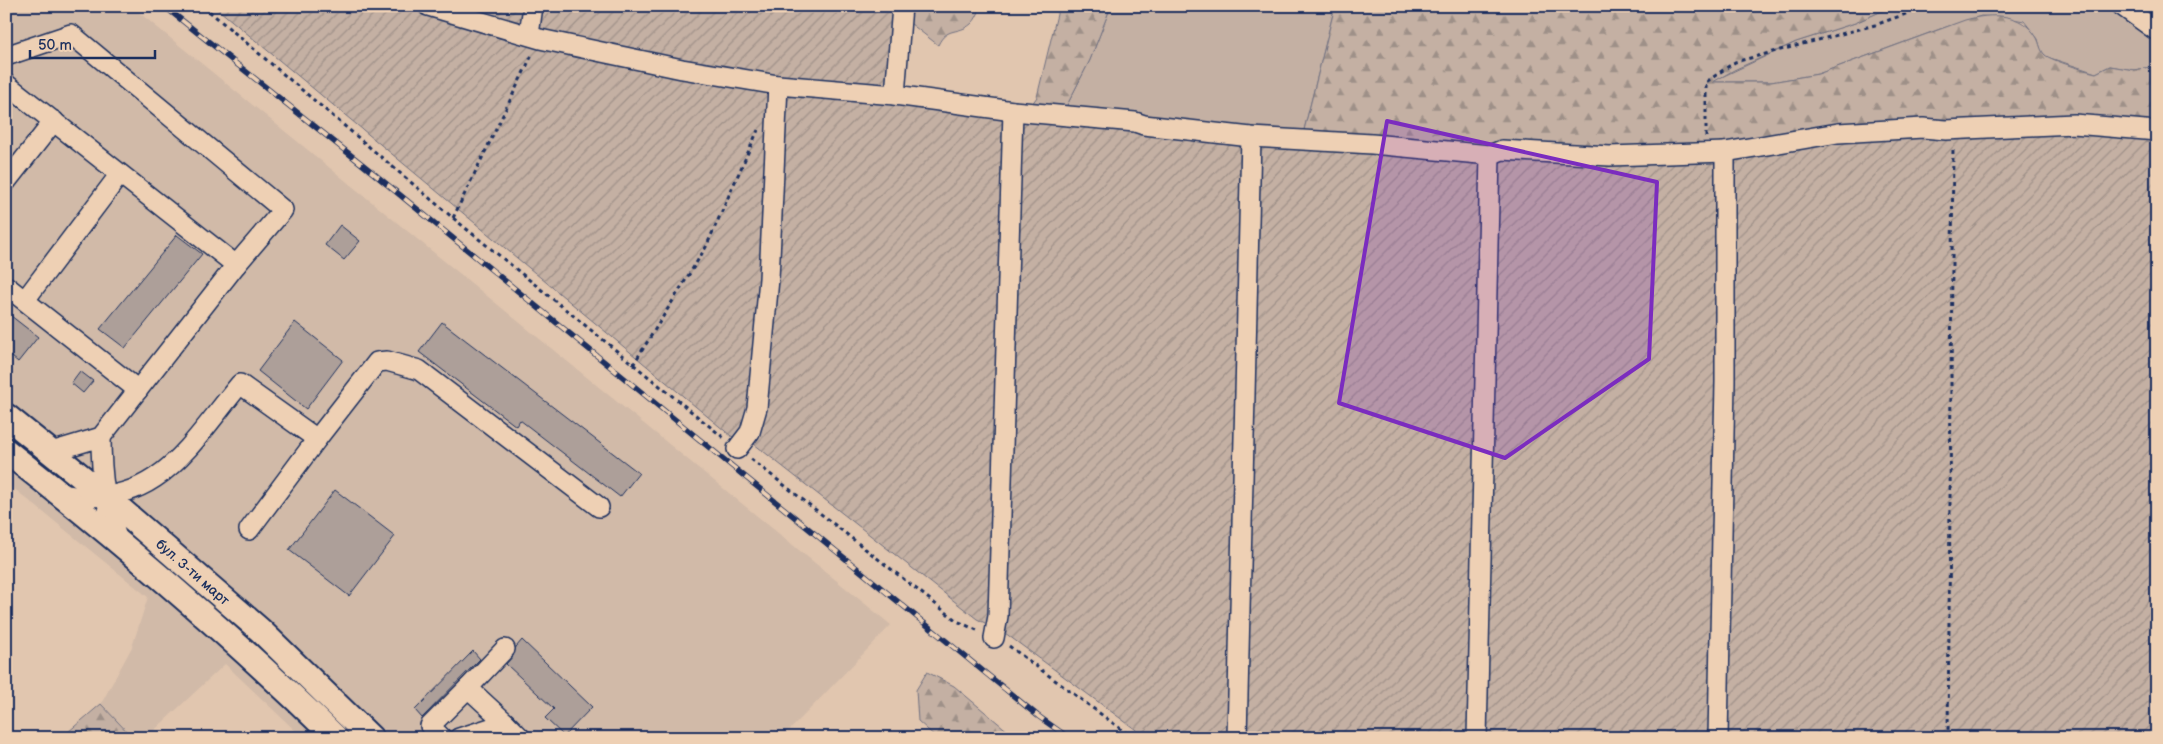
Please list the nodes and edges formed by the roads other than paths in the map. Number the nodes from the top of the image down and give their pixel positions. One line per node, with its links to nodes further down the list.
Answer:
1 (428, 6): 6 (street)
2 (533, 6): 6 (street)
3 (902, 6): 10 (street)
4 (2122, 6): 5 (street)
5 (2157, 32)
6 (534, 37): 9 (street)
7 (6, 56): 19 (street)
8 (6, 84): 12 (street)
9 (778, 85): 10 (street); 26 (street)
10 (895, 95): 11 (street)
11 (1013, 112): 14 (street); 34 (street)
12 (54, 121): 17 (street); 18 (street)
13 (2157, 131): 15 (street)
14 (1251, 138): 16 (street); 43 (street)
15 (1725, 152): 16 (street); 45 (street)
16 (1490, 155): 44 (street)
17 (120, 174): 19 (street); 21 (street)
18 (6, 182)
19 (236, 265): 22 (street)
20 (6, 286): 21 (street)
21 (24, 300): 22 (street)
22 (138, 390): 24 (street)
23 (6, 416): 28 (main road, бул. 3-ти март)
24 (101, 437): 28 (street); 30 (street)
25 (317, 439): 30 (street); 31 (street); 32 (street)
26 (737, 449)
27 (6, 451): 29 (main road, бул. 3-ти март)
28 (51, 452): 30 (main road, бул. 3-ти март)
29 (61, 494): 30 (street); 33 (main road, бул. 3-ти март)
30 (104, 495): 33 (street); 39 (main road, бул. 3-ти март)
31 (599, 507)
32 (249, 530)
33 (119, 543): 38 (main road, бул. 3-ти март)
34 (994, 638)
35 (505, 649): 36 (street)
36 (468, 688): 37 (street); 40 (street)
37 (506, 723): 41 (street); 42 (street)
38 (336, 738)
39 (371, 738)
40 (442, 738)
41 (459, 738)
42 (521, 738)
43 (1237, 738)
44 (1477, 738)
45 (1718, 738)

